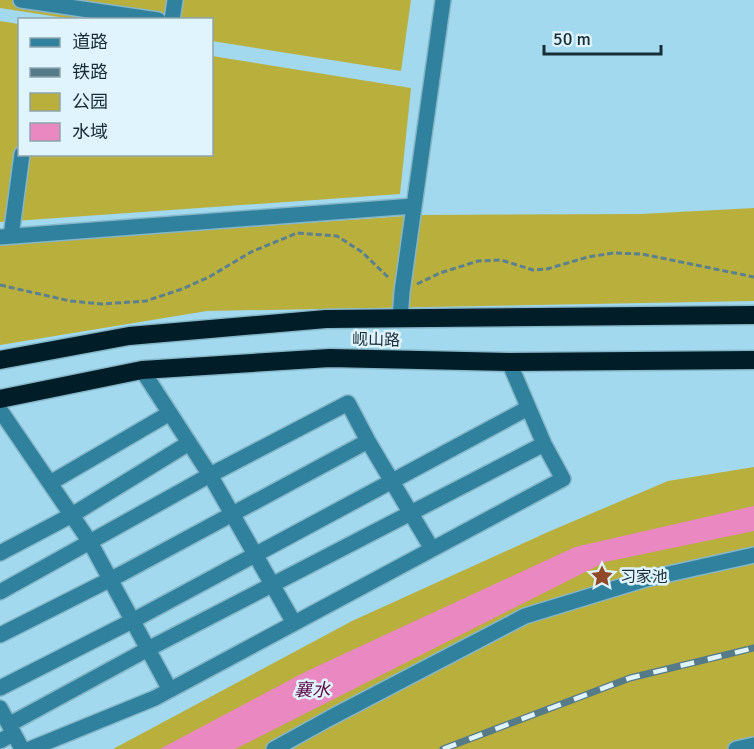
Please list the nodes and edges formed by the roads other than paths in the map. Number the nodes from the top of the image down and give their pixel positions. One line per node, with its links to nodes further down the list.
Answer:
1 (21, 0): 4 (street)
2 (175, 0): 5 (street)
3 (443, 0): 7 (street)
4 (144, 18)
5 (172, 18)
6 (22, 156): 8 (street)
7 (414, 206): 8 (street); 10 (street)
8 (6, 236)
9 (754, 315): 10 (highway, 岘山路)
10 (400, 319): 11 (highway, 岘山路)
11 (0, 360)
12 (754, 360): 13 (highway, 岘山路)
13 (509, 362): 14 (highway, 岘山路); 16 (street)
14 (142, 370): 15 (highway, 岘山路); 18 (street)
15 (0, 399)
16 (528, 408): 21 (street); 23 (street)
17 (0, 410): 24 (street)
18 (170, 413): 20 (street); 24 (street)
19 (368, 441): 22 (street); 23 (street); 26 (street)
20 (189, 443): 22 (street); 27 (street)
21 (544, 444): 25 (street); 29 (street)
22 (210, 475): 26 (street); 28 (street)
23 (391, 481): 25 (street); 31 (street)
24 (50, 483): 27 (street)
25 (411, 513): 29 (street); 34 (street)
26 (232, 514): 31 (street); 33 (street)
27 (72, 515): 28 (street); 30 (street)
28 (90, 542): 33 (street); 35 (street)
29 (432, 549): 37 (street)
30 (0, 553)
31 (255, 554): 34 (street); 36 (street)
32 (754, 555): 47 (street)
33 (110, 579): 36 (street); 38 (street)
34 (272, 584): 37 (street); 39 (street)
35 (0, 592)
36 (132, 621): 39 (street); 40 (street)
37 (294, 623): 41 (street)
38 (0, 635)
39 (148, 649): 41 (street); 43 (street)
40 (0, 688)
41 (170, 690): 46 (street)
42 (0, 708): 43 (street)
43 (8, 733): 45 (street)
44 (754, 745): 48 (street)
45 (22, 749)
46 (30, 749)
47 (274, 749)
48 (736, 749)

